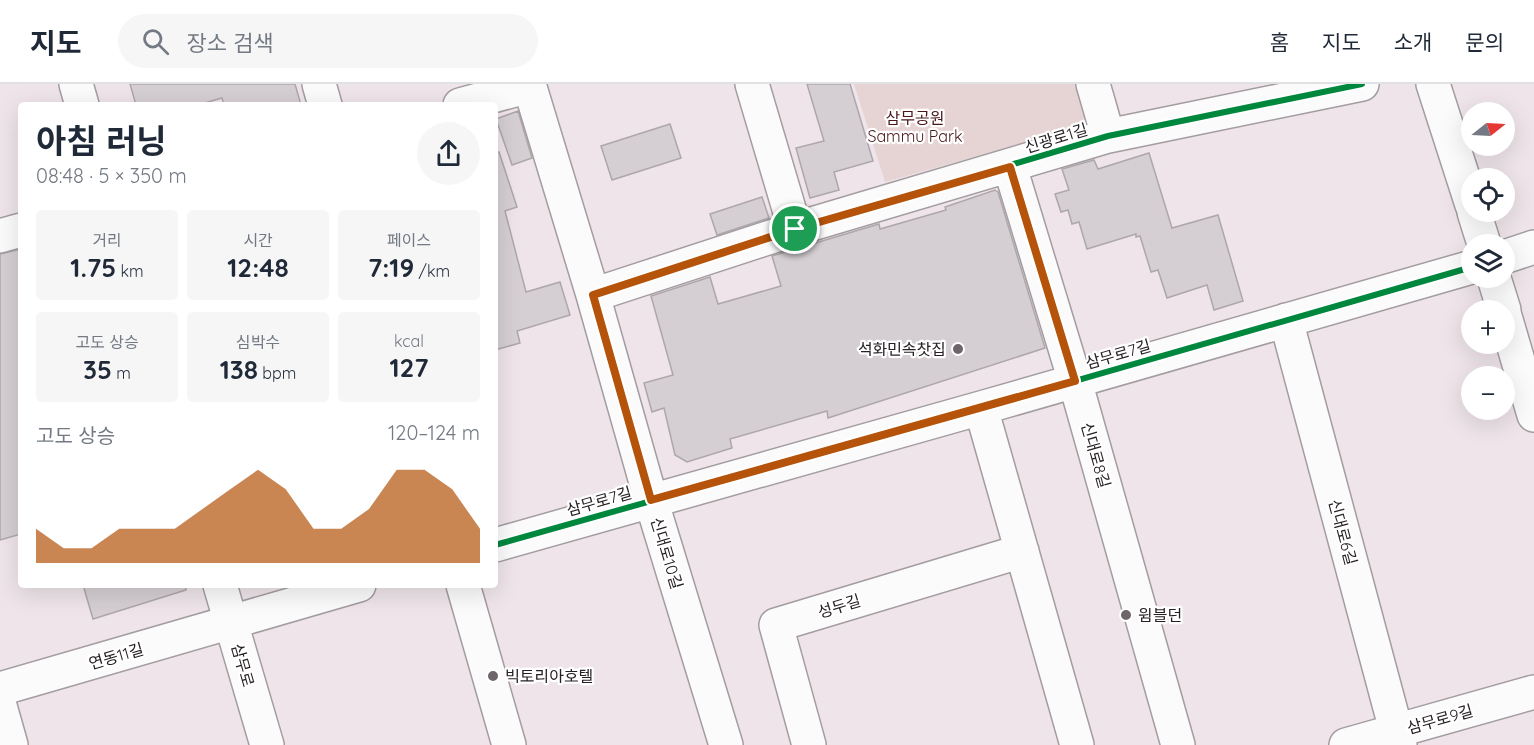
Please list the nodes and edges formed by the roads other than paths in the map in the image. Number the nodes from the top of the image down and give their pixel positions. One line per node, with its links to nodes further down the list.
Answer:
1 (76, 84): 8 (street)
2 (319, 84): 9 (street)
3 (752, 84): 14 (street)
4 (1093, 84): 11 (street)
5 (1362, 84): 11 (street, 신광로1길)
6 (1433, 84): 13 (street)
7 (529, 85): 10 (street); 20 (street, 신대로10길)
8 (81, 102)
9 (324, 102)
10 (470, 102)
11 (1108, 136): 12 (street, 신광로1길)
12 (1010, 167): 14 (street, 신광로1길); 23 (street, 신대로8길)
13 (1461, 171)
14 (795, 229): 20 (street, 신광로1길)
15 (18, 231): 16 (street)
16 (0, 236)
17 (1534, 247): 18 (street)
18 (1515, 253)
19 (1461, 270): 21 (street, 삼무로7길)
20 (593, 295): 26 (street, 신대로10길)
21 (1286, 320): 23 (street, 삼무로7길); 36 (street, 신대로6길)
22 (1515, 350): 25 (street)
23 (1075, 381): 24 (street, 삼무로7길); 43 (street, 신대로8길)
24 (981, 408): 26 (street, 삼무로7길); 28 (street)
25 (1534, 416)
26 (651, 500): 27 (street, 삼무로7길); 40 (street, 신대로10길)
27 (498, 544)
28 (1022, 551): 41 (street, 성두길); 42 (street)
29 (221, 588): 32 (street, 삼무로)
30 (349, 588): 32 (street)
31 (464, 588): 39 (street)
32 (231, 623): 33 (street, 연동11길); 38 (street, 삼무로)
33 (0, 689)
34 (1534, 692): 36 (street, 삼무로9길)
35 (0, 706): 37 (street)
36 (1398, 738): 44 (street, 삼무로9길)
37 (11, 745)
38 (267, 745)
39 (509, 745)
40 (726, 745)
41 (809, 745)
42 (1077, 745)
43 (1178, 745)
44 (1347, 745)

